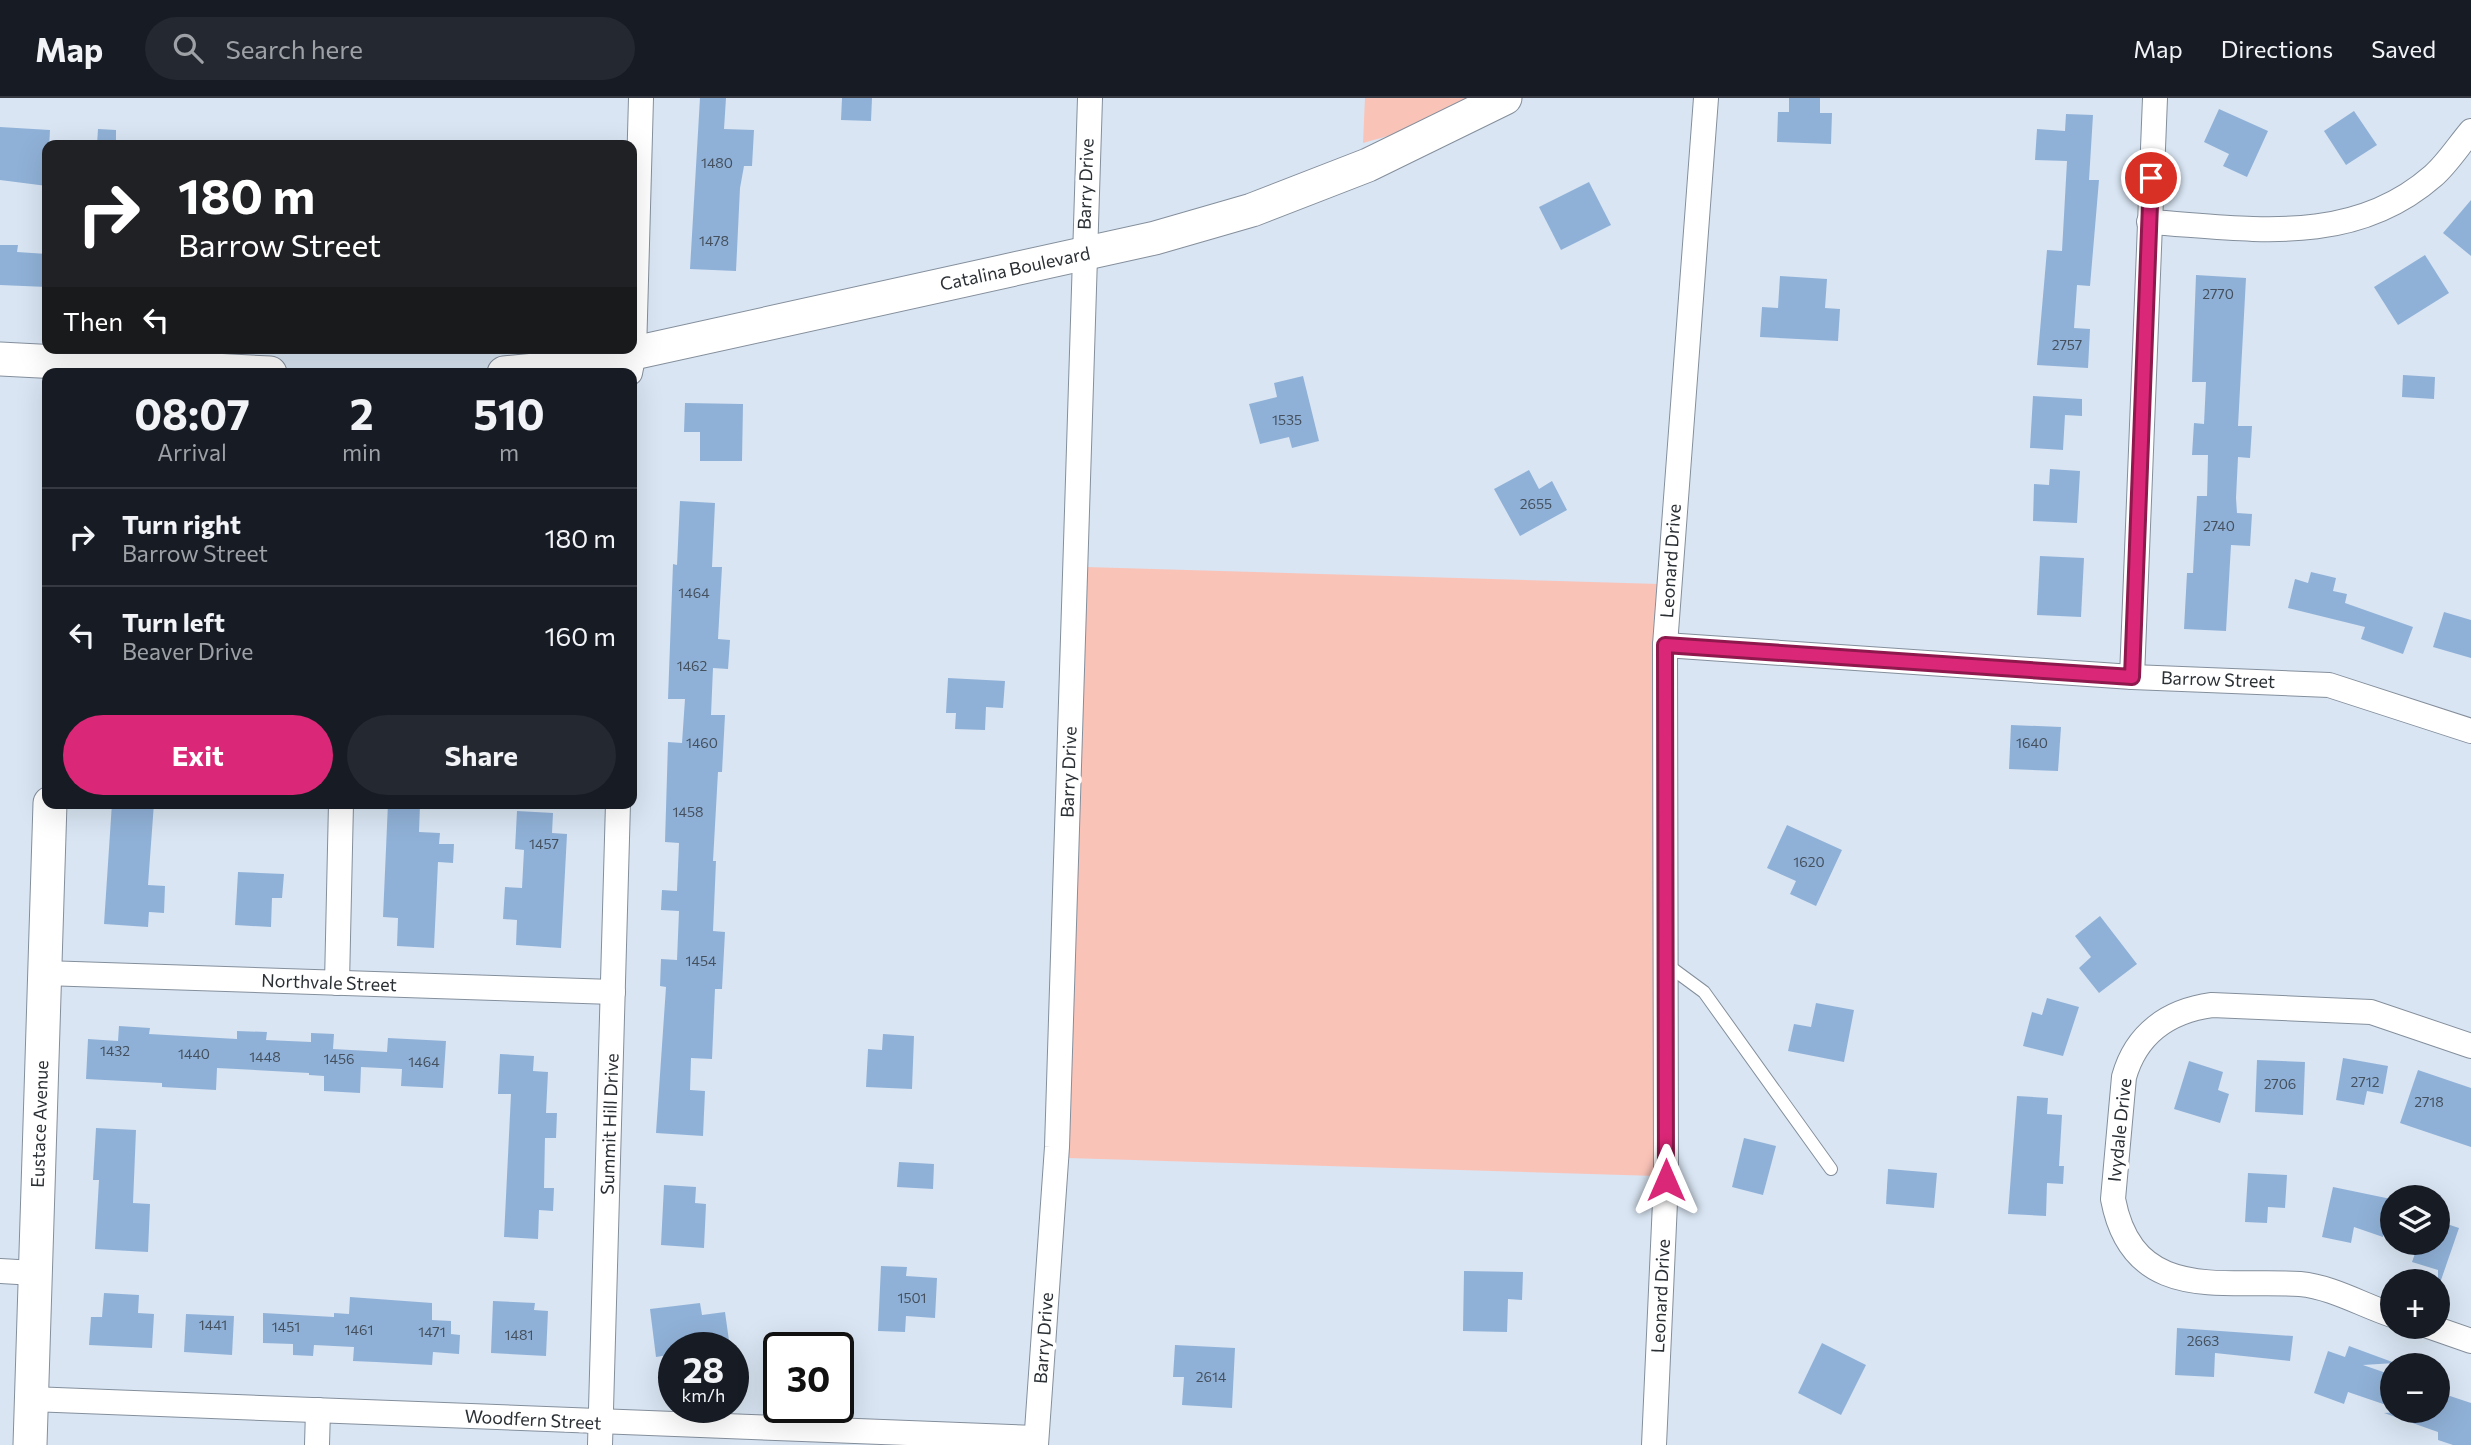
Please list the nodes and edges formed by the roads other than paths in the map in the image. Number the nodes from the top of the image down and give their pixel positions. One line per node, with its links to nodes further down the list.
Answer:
1 (640, 98): 7 (street)
2 (1090, 98): 9 (street, Barry Drive)
3 (1505, 98): 9 (street, Catalina Boulevard)
4 (1706, 98): 15 (street, Leonard Drive)
5 (2155, 98): 8 (street)
6 (2471, 131): 8 (street)
7 (637, 197)
8 (2150, 222): 16 (street)
9 (1085, 253): 11 (street, Catalina Boulevard); 35 (street, Barry Drive)
10 (0, 359): 12 (street)
11 (632, 363): 14 (street, Catalina Boulevard)
12 (65, 367): 13 (street)
13 (99, 368)
14 (557, 368)
15 (1665, 645): 16 (street, Barrow Street); 21 (street, Leonard Drive)
16 (2132, 677): 17 (street, Barrow Street)
17 (2471, 731)
18 (50, 809): 22 (street, Eustace Avenue)
19 (341, 809): 23 (street)
20 (618, 809): 24 (street, Summit Hill Drive)
21 (1666, 964): 26 (lane); 38 (street, Leonard Drive)
22 (44, 974): 23 (street, Northvale Street); 28 (street, Eustace Avenue)
23 (337, 983): 24 (street, Northvale Street)
24 (613, 992): 34 (street, Summit Hill Drive)
25 (2471, 1046): 29 (street, Ivydale Drive)
26 (1831, 1169)
27 (0, 1271): 28 (street)
28 (35, 1273): 32 (street, Eustace Avenue)
29 (2380, 1310)
30 (2450, 1334): 31 (street)
31 (2471, 1341)
32 (30, 1399): 33 (street, Woodfern Street); 36 (street, Eustace Avenue)
33 (318, 1410): 34 (street, Woodfern Street); 37 (street)
34 (601, 1434): 35 (street, Woodfern Street)
35 (1036, 1441)
36 (30, 1445)
37 (317, 1445)
38 (1654, 1445)

